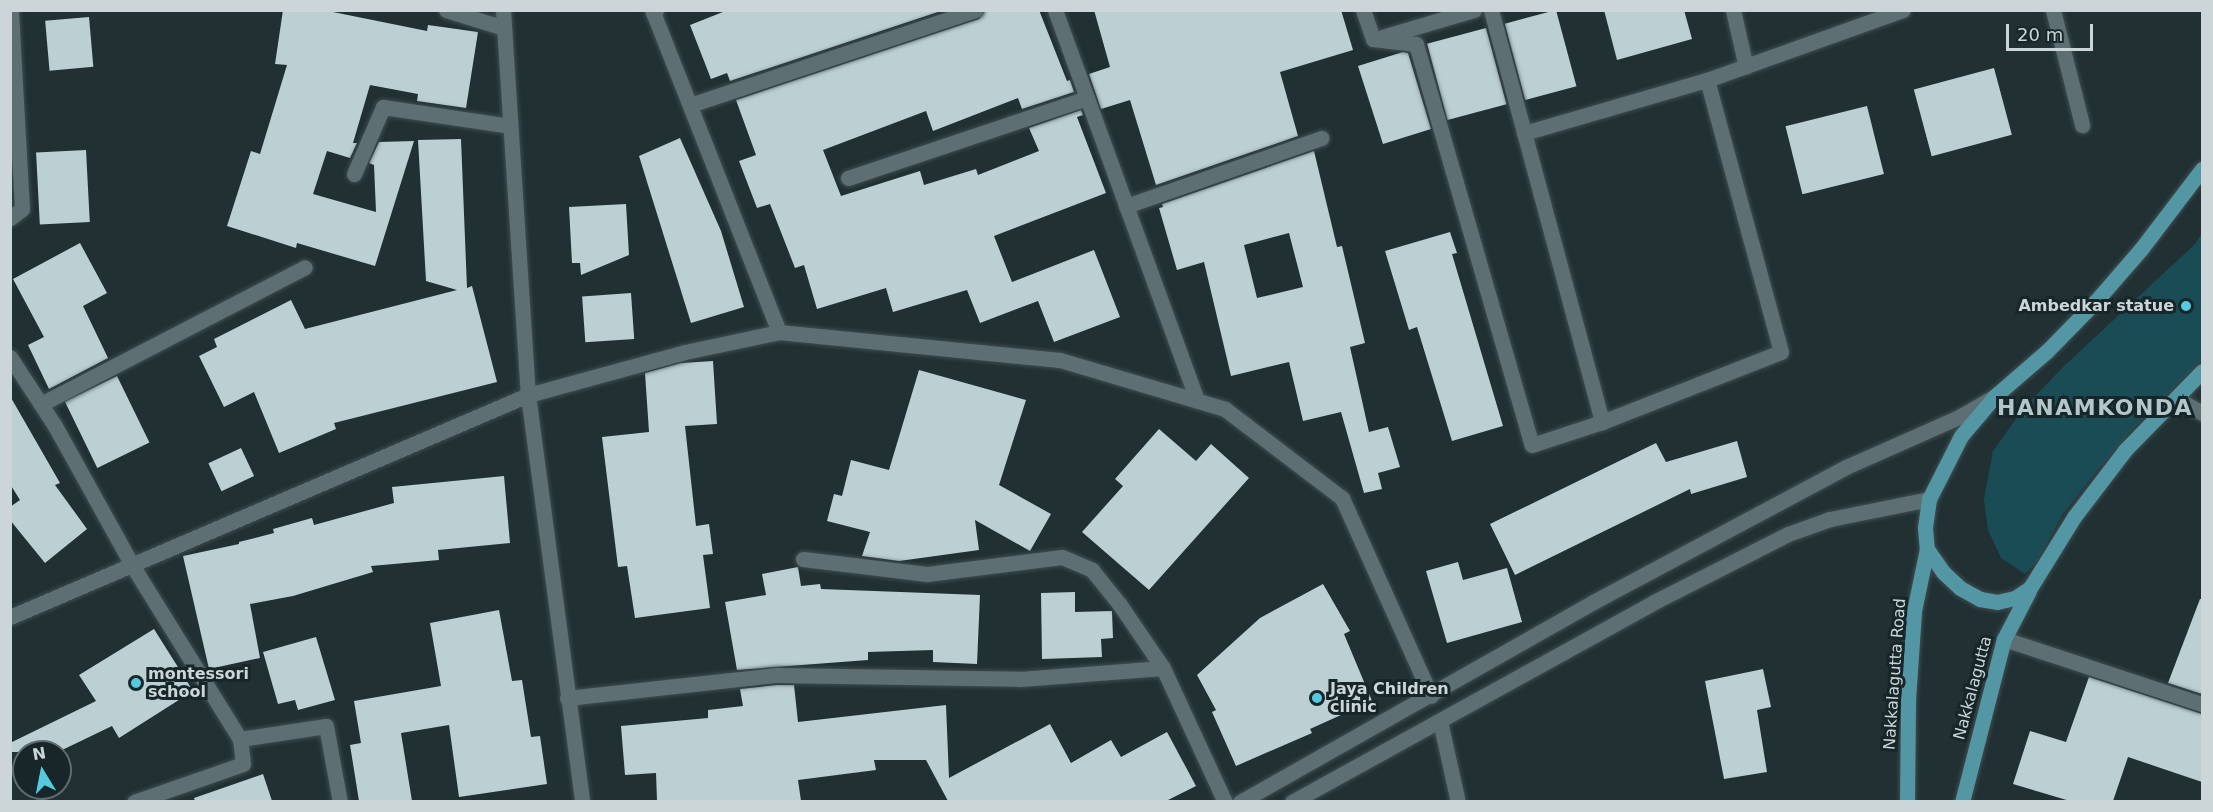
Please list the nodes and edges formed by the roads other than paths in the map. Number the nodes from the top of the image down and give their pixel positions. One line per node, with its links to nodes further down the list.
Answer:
1 (11, 10): 29 (street)
2 (446, 10): 13 (street)
3 (503, 10): 13 (street)
4 (656, 10): 18 (street)
5 (976, 10): 18 (street)
6 (1055, 10): 17 (street)
7 (1363, 10): 14 (street)
8 (1474, 10): 14 (street)
9 (1491, 10): 21 (street)
10 (1732, 10): 15 (street)
11 (1903, 10): 15 (street)
12 (2054, 10): 19 (street)
13 (504, 28): 20 (street)
14 (1373, 39): 41 (street)
15 (1746, 67): 16 (street)
16 (1707, 80): 21 (street); 41 (street)
17 (1087, 99): 25 (street); 28 (street)
18 (690, 105): 31 (street)
19 (2082, 125)
20 (510, 126): 24 (street); 35 (street)
21 (1524, 133): 41 (street)
22 (1321, 138): 28 (street)
23 (2202, 169): 27 (main road)
24 (354, 174)
25 (848, 178)
26 (2202, 181): 27 (main road)
27 (2183, 194): 37 (main road, Nakkalagutta Road)
28 (1126, 206): 38 (street)
29 (10, 218)
30 (305, 267): 39 (street)
31 (779, 332): 35 (street); 38 (street)
32 (10, 357): 39 (street)
33 (2202, 371): 36 (main road, Nakkalagutta)
34 (2202, 385): 36 (street)
35 (528, 395): 45 (street); 51 (street)
36 (2180, 395): 40 (street); 46 (main road, Nakkalagutta)
37 (1995, 396): 42 (main road, Nakkalagutta Road); 50 (street)
38 (1197, 401): 50 (street)
39 (41, 404): 45 (street)
40 (2202, 413)
41 (1602, 422)
42 (1929, 499): 43 (main road, Nakkalagutta Road); 53 (street)
43 (1927, 549): 46 (main road); 62 (main road, Nakkalagutta Road)
44 (803, 559): 49 (street)
45 (132, 566): 47 (street); 54 (street)
46 (2030, 588): 48 (main road, Nakkalagutta)
47 (10, 617)
48 (2004, 639): 52 (street); 63 (main road, Nakkalagutta)
49 (1163, 668): 51 (street); 58 (street)
50 (1431, 696): 59 (street)
51 (567, 698): 57 (street)
52 (2202, 704)
53 (1440, 721): 60 (street); 61 (street)
54 (240, 739): 55 (street); 56 (street)
55 (134, 801)
56 (340, 801)
57 (582, 801)
58 (1225, 801)
59 (1240, 801)
60 (1292, 801)
61 (1458, 801)
62 (1907, 801)
63 (1962, 801)

